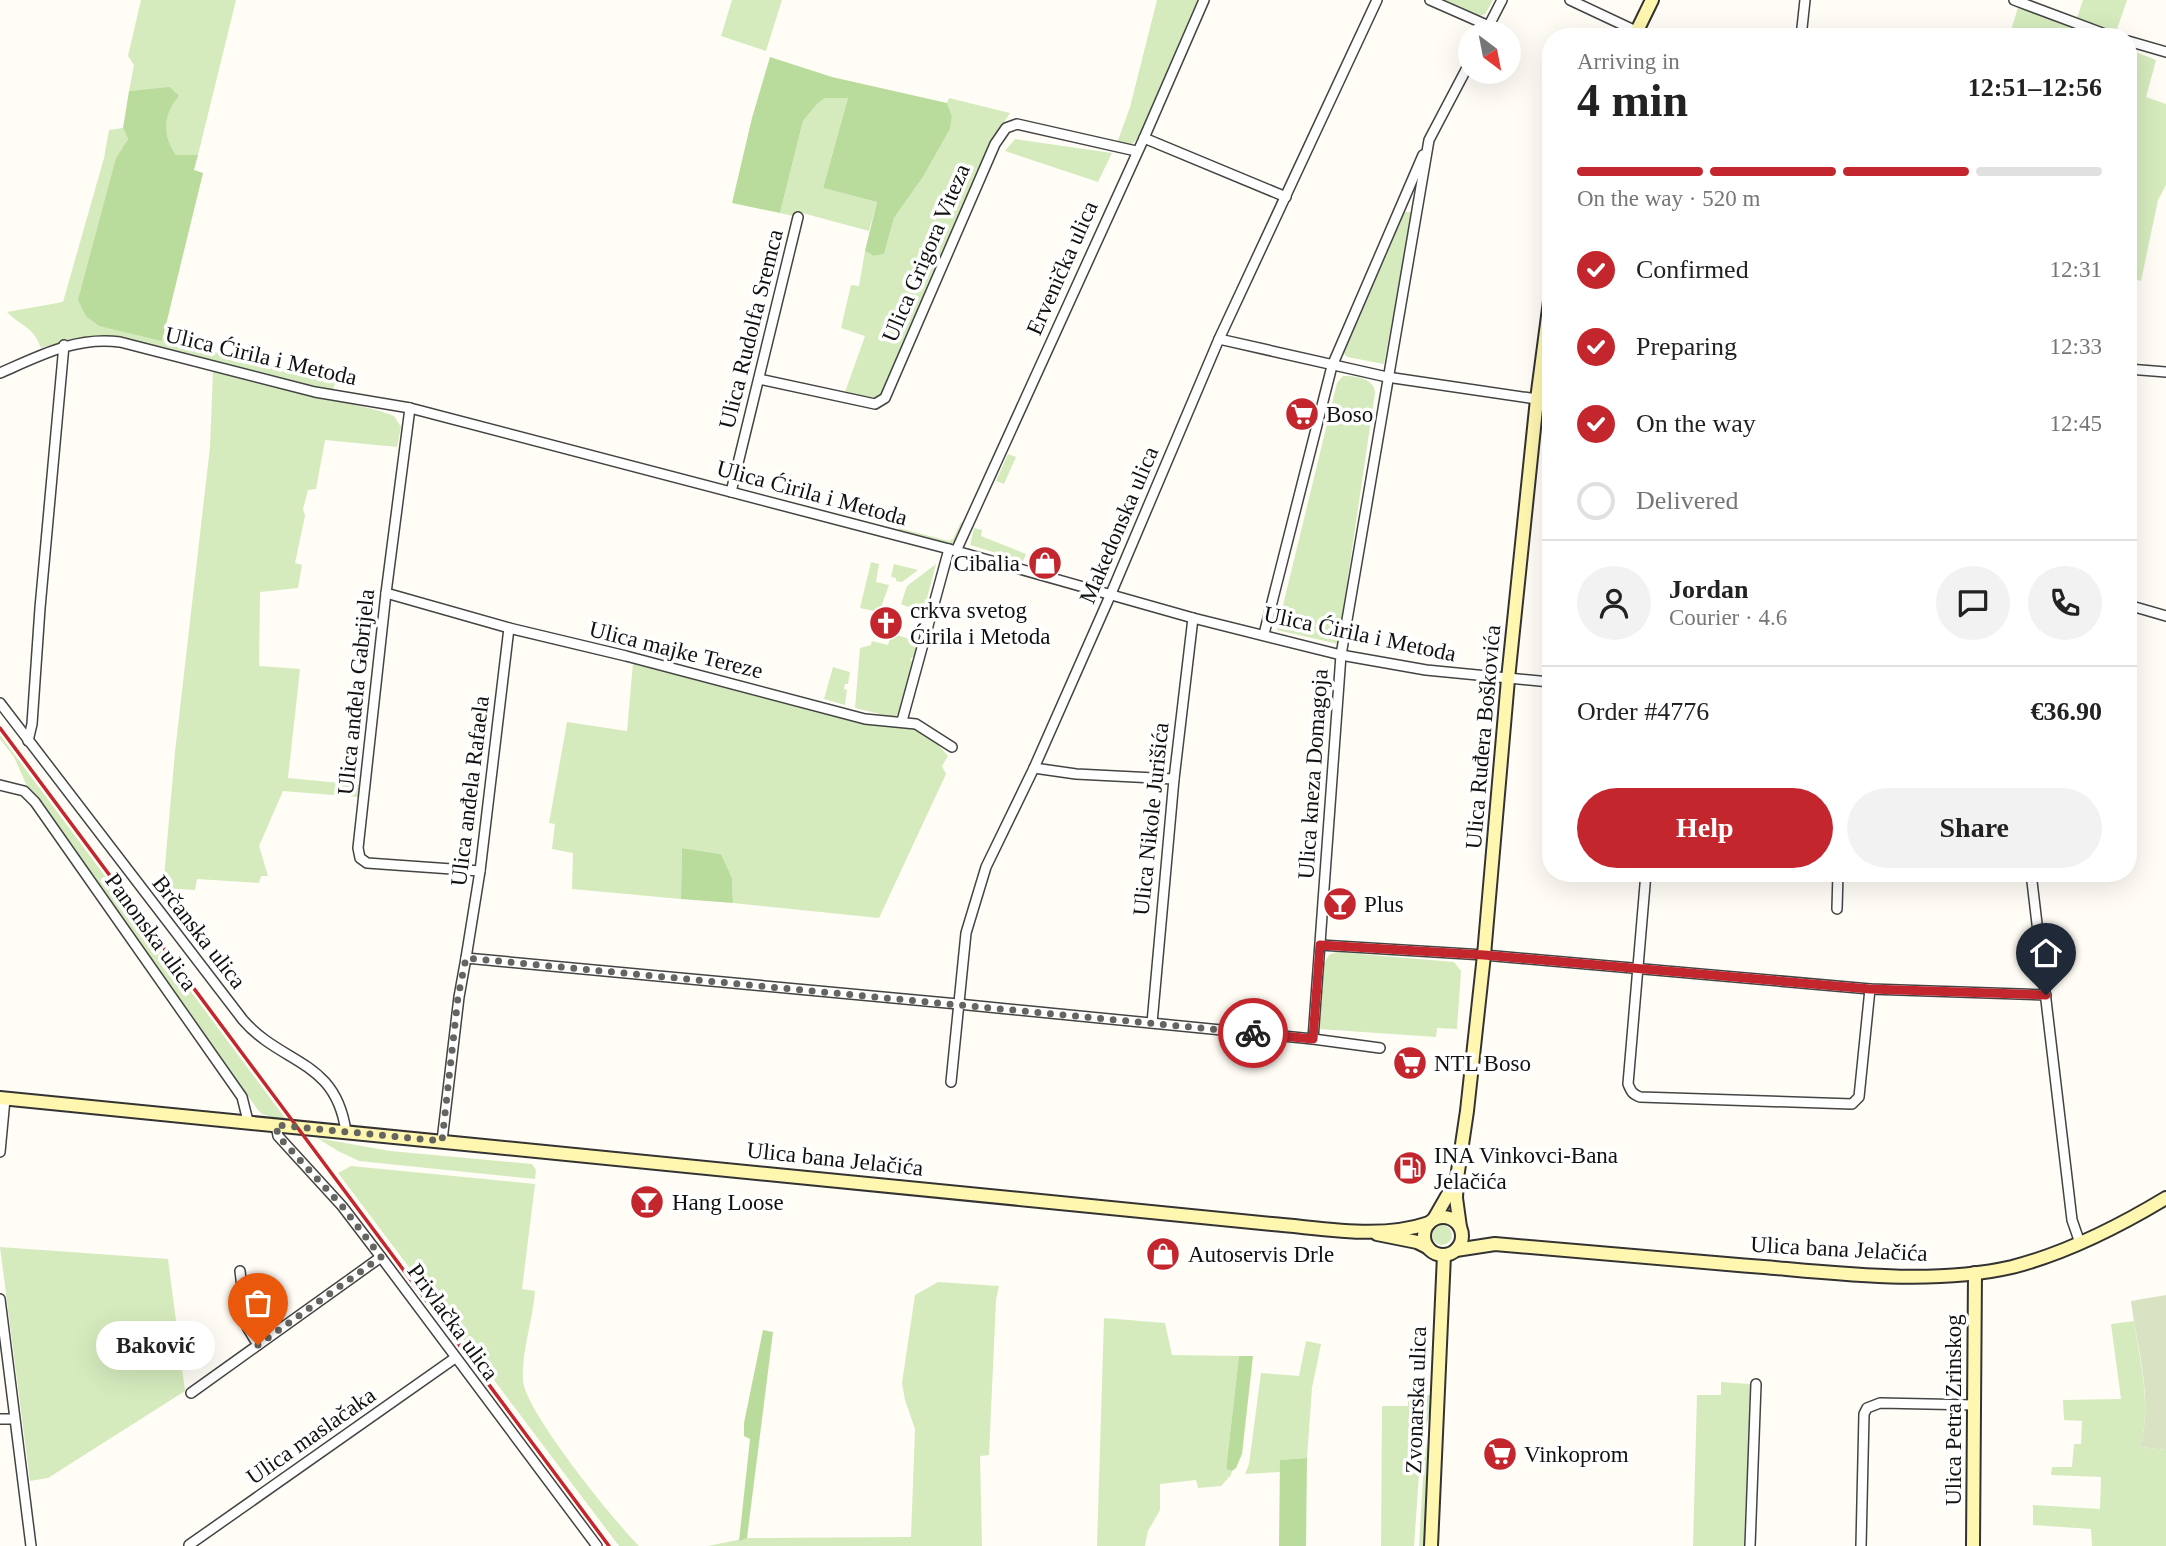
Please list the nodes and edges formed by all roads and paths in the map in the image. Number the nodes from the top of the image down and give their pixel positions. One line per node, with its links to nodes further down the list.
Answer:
1 (1204, 0): 18 (street, Ervenička ulica)
2 (1377, 0): 21 (street, Makedonska ulica)
3 (1430, 0): 9 (street)
4 (1502, 0): 10 (street)
5 (1570, 0): 11 (street)
6 (1653, 0): 12 (main road)
7 (1805, 0): 13 (street)
8 (2014, 0): 14 (street)
9 (1470, 21)
10 (1492, 21)
11 (1624, 28)
12 (1638, 28)
13 (1802, 28)
14 (2089, 28)
15 (2137, 44): 16 (street)
16 (2166, 52)
17 (1458, 84): 19 (street, Ulica kneza Domagoja)
18 (1144, 138): 20 (street, Ervenička ulica); 21 (street)
19 (1429, 140): 25 (street, Ulica kneza Domagoja); 29 (street, Ulica kneza Domagoja)
20 (1136, 151): 30 (street, Ulica Grigora Viteza); 35 (street, Ervenička ulica)
21 (1286, 197): 23 (street, Makedonska ulica)
22 (798, 217): 30 (street, Ulica Rudolfa Sremca)
23 (1219, 339): 25 (street); 37 (street, Makedonska ulica)
24 (64, 345): 28 (street, Ulica Ćirila i Metoda); 32 (street, Ulica Ćirila i Metoda); 48 (street)
25 (1332, 366): 29 (street); 42 (street, Ulica kneza Domagoja)
26 (2137, 370): 27 (street)
27 (2166, 372)
28 (0, 373)
29 (1387, 377): 31 (street); 43 (street, Ulica kneza Domagoja)
30 (758, 379): 34 (street, Ulica Rudolfa Sremca)
31 (1542, 400)
32 (410, 408): 34 (street, Ulica Ćirila i Metoda); 36 (street, Ulica anđela Gabrijela)
33 (1542, 416): 44 (main road, Ulica Ruđera Boškovića)
34 (731, 492): 35 (street, Ulica Ćirila i Metoda)
35 (952, 550): 37 (street, Ulica Ćirila i Metoda); 47 (street, Ervenička ulica)
36 (386, 593): 41 (street, Ulica majke Tereze); 53 (street, Ulica anđela Gabrijela)
37 (1110, 596): 40 (street, Ulica Ćirila i Metoda); 50 (street, Makedonska ulica)
38 (2137, 608): 39 (street)
39 (2166, 616)
40 (1193, 618): 42 (street, Ulica Ćirila i Metoda); 51 (street, Ulica Nikole Jurišića)
41 (509, 628): 47 (street, Ulica majke Tereze); 53 (street, Ulica anđela Rafaela)
42 (1264, 634): 43 (street, Ulica Ćirila i Metoda)
43 (1341, 654): 44 (street, Ulica Ćirila i Metoda); 58 (street, Ulica kneza Domagoja)
44 (1508, 679): 45 (street, Ulica Ćirila i Metoda); 59 (main road, Ulica Ruđera Boškovića)
45 (1542, 681)
46 (0, 704): 48 (street, Brčanska ulica)
47 (902, 721): 49 (street, Ulica majke Tereze)
48 (28, 741): 72 (street, Brčanska ulica)
49 (952, 747)
50 (1034, 768): 51 (street); 64 (street, Makedonska ulica)
51 (1174, 779): 65 (street, Ulica Nikole Jurišića)
52 (0, 785): 70 (street, Panonska ulica)
53 (480, 871): 60 (street, Ulica anđela Rafaela)
54 (1645, 882): 61 (street)
55 (1838, 882): 57 (street)
56 (2032, 882): 63 (street)
57 (1837, 909)
58 (1320, 945): 59 (street); 66 (street, Ulica kneza Domagoja)
59 (1484, 955): 61 (street); 75 (main road, Ulica Ruđera Boškovića)
60 (466, 958): 64 (street); 73 (street, Ulica anđela Rafaela)
61 (1637, 970): 62 (street); 62 (street)
62 (1870, 989): 63 (street)
63 (2046, 995): 80 (street)
64 (958, 1004): 65 (street); 68 (street, Makedonska ulica)
65 (1152, 1023): 66 (street)
66 (1313, 1039): 67 (street)
67 (1380, 1048)
68 (951, 1082)
69 (3, 1099): 70 (main road, Ulica bana Jelačića); 74 (street)
70 (248, 1121): 71 (main road, Ulica bana Jelačića)
71 (276, 1125): 72 (main road, Ulica bana Jelačića); 84 (street, Privlačka ulica)
72 (346, 1132): 73 (main road, Ulica bana Jelačića)
73 (442, 1141): 79 (main road, Ulica bana Jelačića)
74 (0, 1152)
75 (1457, 1178): 77 (main road, Ulica Ruđera Boškovića); 78 (main road, Ulica Ruđera Boškovića)
76 (2166, 1198): 80 (main road, Ulica bana Jelačića)
77 (1432, 1221): 78 (main road, Ulica bana Jelačića); 79 (main road, Ulica bana Jelačića); 82 (main road)
78 (1461, 1229): 81 (main road, Ulica bana Jelačića); 83 (main road)
79 (1366, 1232): 82 (main road, Ulica bana Jelačića)
80 (2080, 1243): 86 (main road, Ulica bana Jelačića)
81 (1494, 1244): 83 (main road, Ulica bana Jelačića); 86 (main road, Ulica bana Jelačića)
82 (1427, 1247): 83 (main road, Ulica bana Jelačića)
83 (1450, 1253): 98 (main road, Zvonarska ulica)
84 (381, 1257): 88 (street); 89 (street, Privlačka ulica)
85 (240, 1271): 88 (street)
86 (1975, 1273): 92 (main road, Ulica Petra Zrinskog)
87 (0, 1299): 94 (street)
88 (258, 1345): 91 (street)
89 (455, 1358): 95 (street, Ulica maslačaka); 97 (street, Privlačka ulica)
90 (1756, 1384): 99 (street)
91 (191, 1393)
92 (1975, 1405): 100 (street); 101 (main road, Ulica Petra Zrinskog)
93 (0, 1419): 94 (street)
94 (14, 1419): 96 (street)
95 (189, 1545)
96 (32, 1546)
97 (597, 1546)
98 (1431, 1546)
99 (1750, 1546)
100 (1861, 1546)
101 (1973, 1546)

